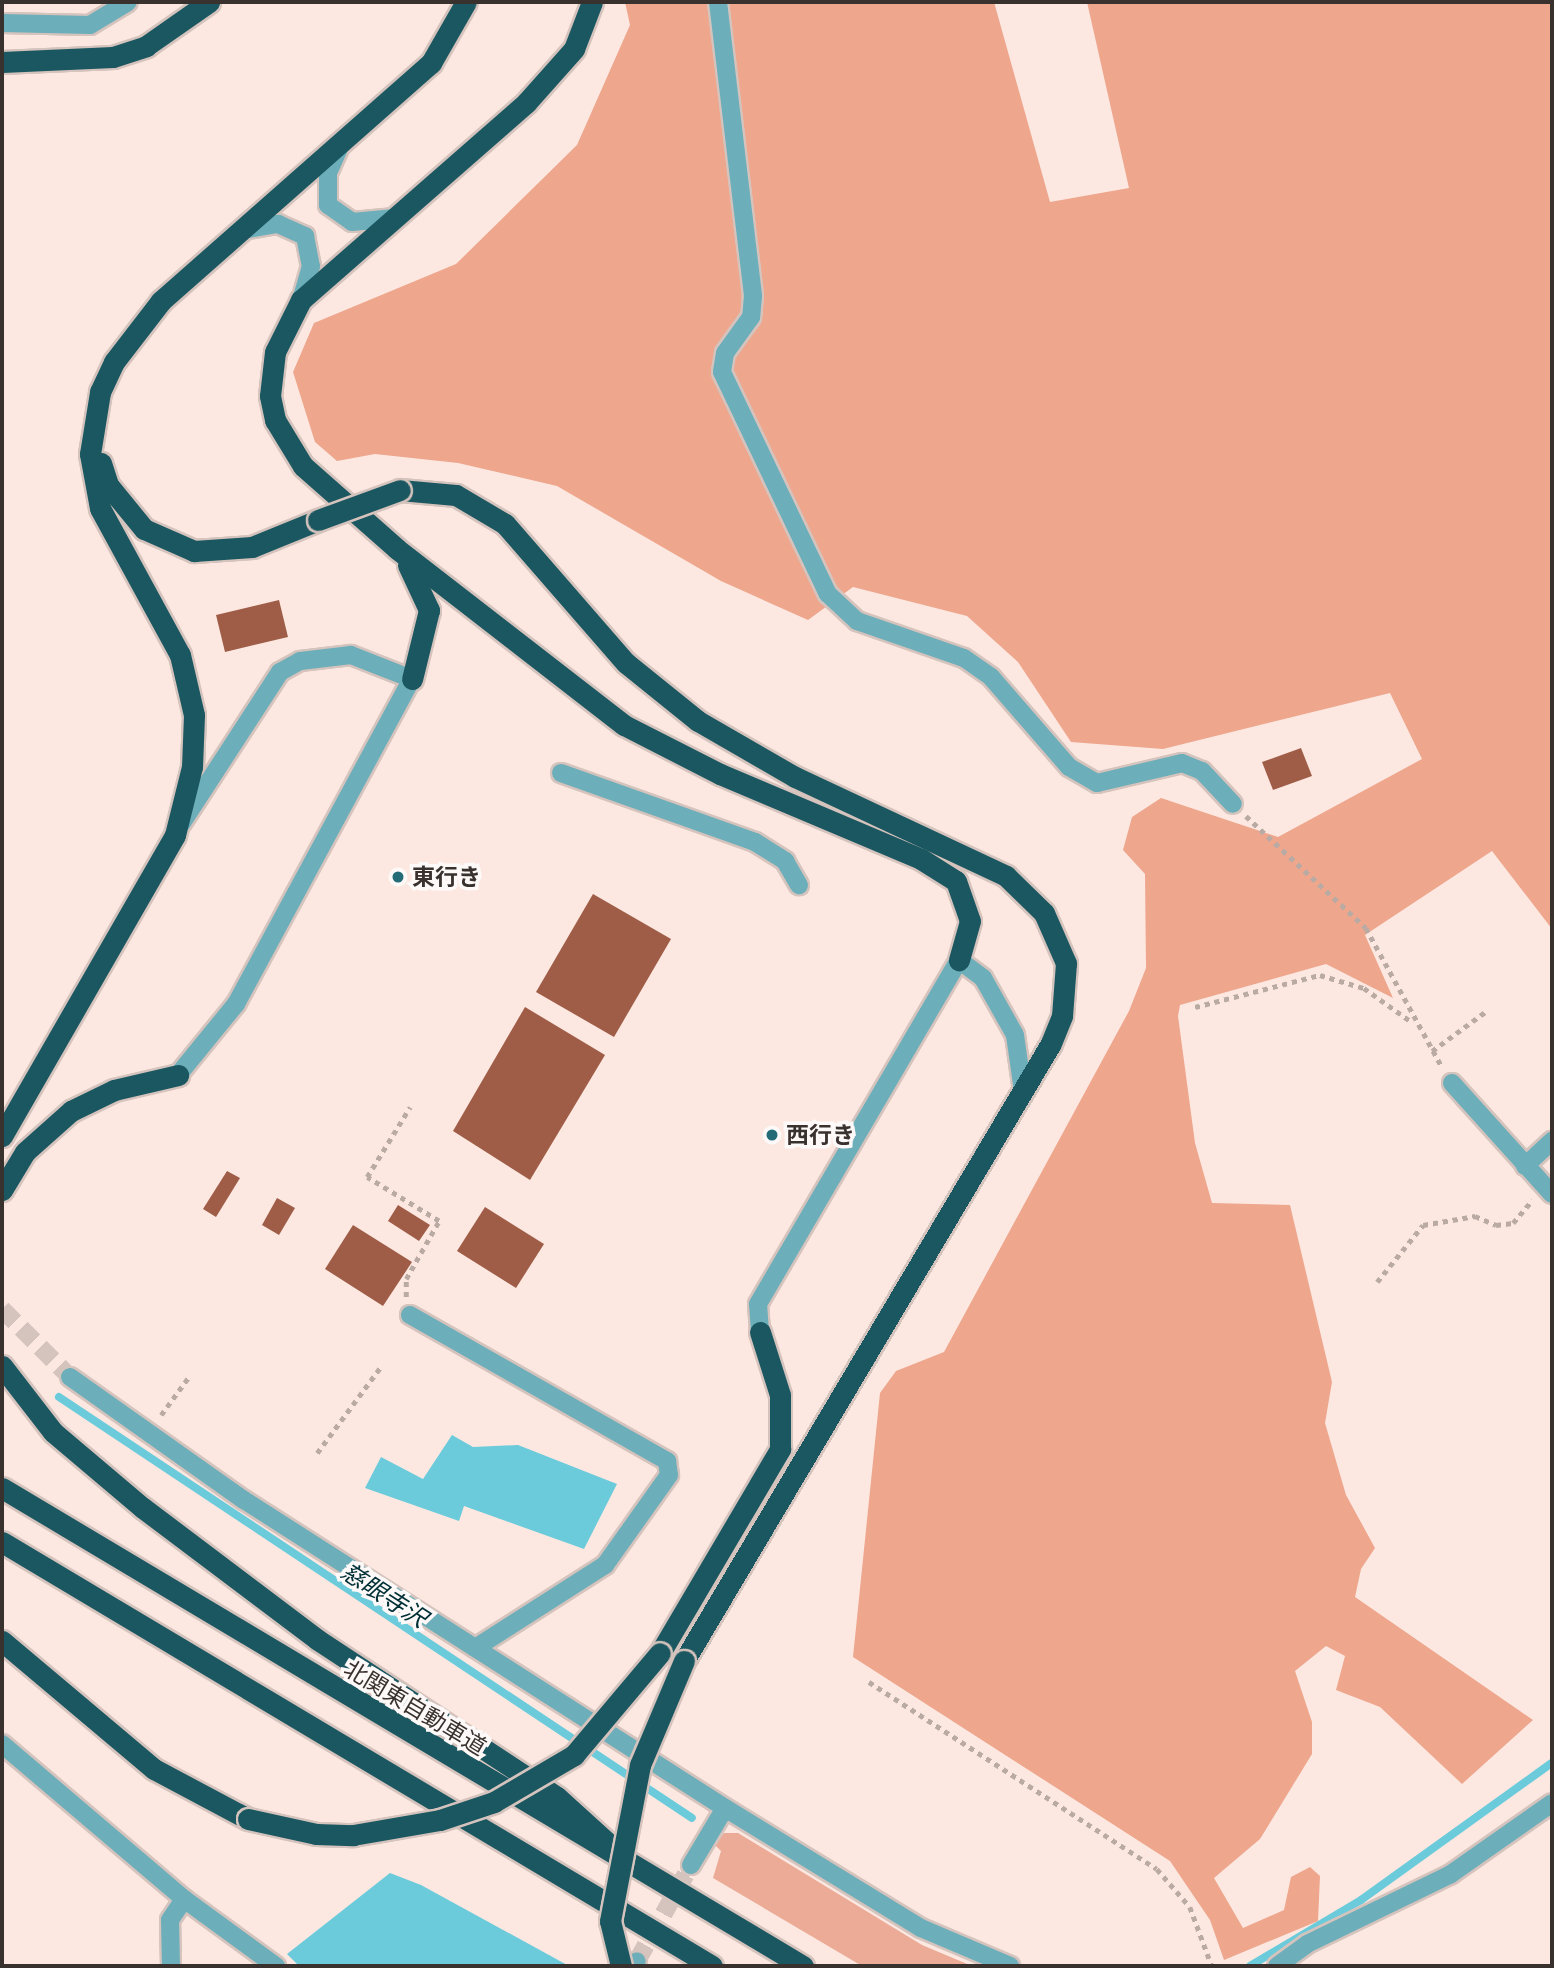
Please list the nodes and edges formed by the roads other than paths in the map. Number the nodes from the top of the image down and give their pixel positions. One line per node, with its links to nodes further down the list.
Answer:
1 (128, 2): 6 (street)
2 (209, 2): 7 (highway)
3 (466, 2): 8 (highway)
4 (592, 2): 9 (highway)
5 (718, 2): 16 (street)
6 (2, 23)
7 (2, 62)
8 (340, 146): 9 (street); 10 (highway)
9 (395, 218): 11 (highway)
10 (243, 230): 11 (street); 12 (highway)
11 (302, 300): 13 (highway)
12 (93, 420): 17 (highway); 22 (highway, bridge)
13 (397, 549): 14 (highway); 19 (highway)
14 (412, 679): 17 (street); 20 (street)
15 (561, 773): 18 (street)
16 (1233, 804)
17 (175, 835): 23 (highway)
18 (799, 885)
19 (959, 960): 22 (street); 29 (street)
20 (178, 1075): 26 (highway)
21 (1452, 1083): 25 (street)
22 (1023, 1091): 42 (highway, bridge)
23 (2, 1136)
24 (1552, 1141): 25 (street)
25 (1525, 1166): 27 (street)
26 (2, 1190)
27 (1547, 1191)
28 (410, 1315): 35 (street)
29 (760, 1332): 34 (highway, bridge)
30 (2, 1366): 40 (highway)
31 (71, 1377): 35 (street)
32 (2, 1488): 40 (highway, 北関東自動車道)
33 (2, 1542): 45 (highway)
34 (2, 1641)
35 (475, 1648): 38 (street)
36 (2, 1744): 41 (street)
37 (1552, 1802): 48 (street)
38 (725, 1808): 39 (street); 47 (street)
39 (691, 1865)
40 (647, 1878): 46 (highway, 北関東自動車道)
41 (184, 1899): 43 (street); 44 (street)
42 (630, 1965)
43 (171, 1966)
44 (276, 1966)
45 (712, 1966)
46 (803, 1966)
47 (1010, 1966)
48 (1277, 1966)

